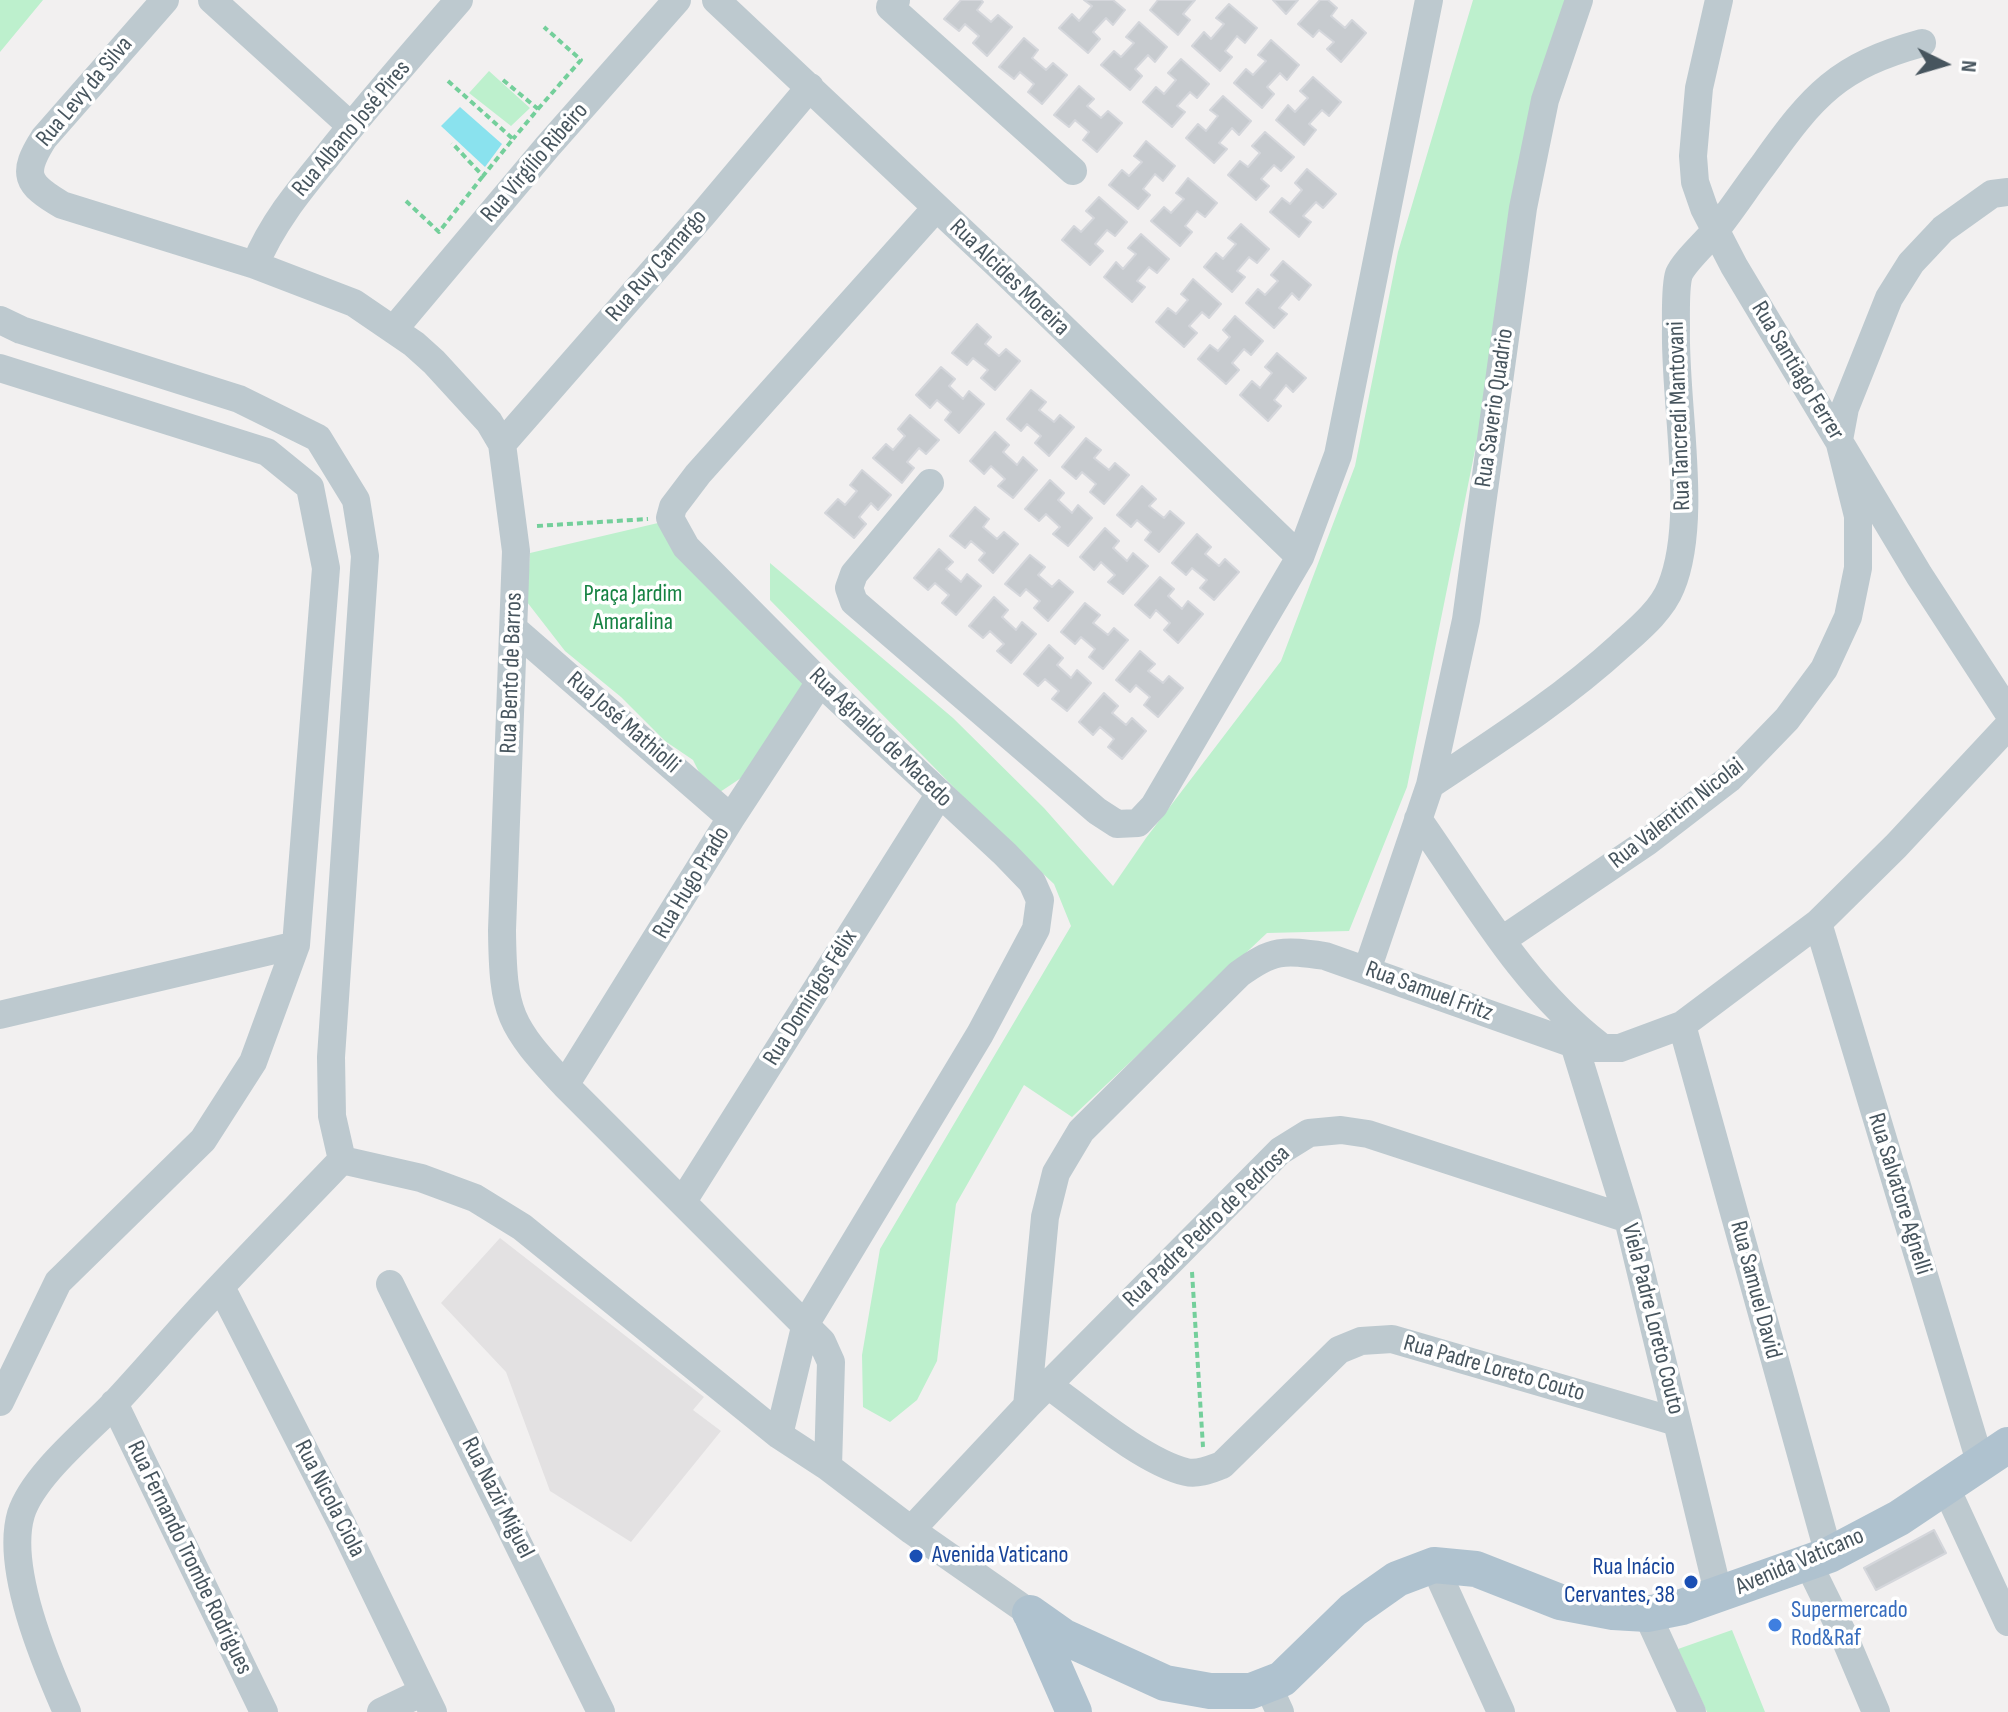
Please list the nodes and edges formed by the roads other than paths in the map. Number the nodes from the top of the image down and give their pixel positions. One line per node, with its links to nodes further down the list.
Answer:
1 (165, 0): 14 (street, Rua Levy da Silva)
2 (212, 0): 12 (street)
3 (677, 0): 20 (street, Rua Virgílio Ribeiro)
4 (716, 0): 11 (street, Rua Alcides Moreira)
5 (896, 0): 13 (street)
6 (1429, 0): 25 (street)
7 (1579, 0): 30 (street, Rua Saverio Quadrio)
8 (1719, 0): 17 (street, Rua Santiago Ferrer)
9 (455, 1): 12 (street, Rua Albano José Pires)
10 (1922, 43): 17 (street, Rua Tancredi Mantovani)
11 (810, 87): 16 (street, Rua Alcides Moreira); 23 (street, Rua Ruy Camargo)
12 (351, 126): 18 (street, Rua Albano José Pires)
13 (1073, 171)
14 (40, 192): 18 (street, Rua Bento de Barros)
15 (2000, 193): 22 (street, Rua Valentim Nicolai)
16 (936, 208): 25 (street, Rua Alcides Moreira); 27 (street, Rua Agnaldo de Macedo)
17 (1716, 231): 22 (street, Rua Santiago Ferrer); 30 (street, Rua Tancredi Mantovani)
18 (255, 265): 20 (street, Rua Bento de Barros)
19 (0, 320): 43 (street)
20 (395, 328): 23 (street, Rua Bento de Barros)
21 (0, 368): 36 (street)
22 (1839, 440): 28 (street, Rua Santiago Ferrer); 35 (street, Rua Valentim Nicolai)
23 (502, 444): 26 (street, Rua Bento de Barros)
24 (930, 483): 25 (street)
25 (1300, 557)
26 (514, 629): 32 (street, Rua José Mathiolli); 42 (street, Rua Bento de Barros)
27 (820, 682): 31 (street, Rua Agnaldo de Macedo); 32 (street, Rua Hugo Prado)
28 (2008, 712)
29 (2008, 726): 34 (street, Rua Samuel Fritz)
30 (1430, 785): 33 (street, Rua Saverio Quadrio)
31 (939, 795): 44 (street, Rua Domingos Félix); 48 (street, Rua Agnaldo de Macedo)
32 (731, 818): 42 (street, Rua Hugo Prado)
33 (1418, 819): 35 (street); 37 (street, Rua Saverio Quadrio)
34 (1818, 923): 39 (street, Rua Samuel Fritz); 55 (street, Rua Salvatore Agnelli)
35 (1502, 940): 41 (street)
36 (296, 945): 38 (street); 50 (street)
37 (1367, 970): 40 (street, Rua Samuel Fritz); 52 (street, Rua Samuel Fritz)
38 (0, 1015)
39 (1682, 1025): 41 (street, Rua Samuel Fritz); 59 (street, Rua Samuel David)
40 (1574, 1044): 41 (street, Rua Samuel Fritz); 45 (street, Viela Padre Loreto Couto)
41 (1603, 1048)
42 (565, 1085): 44 (street, Rua Bento de Barros)
43 (342, 1160): 47 (street); 54 (street, Avenida Vaticano)
44 (683, 1201): 48 (street, Rua Bento de Barros)
45 (1628, 1219): 49 (street, Rua Padre Pedro de Pedrosa); 53 (street, Viela Padre Loreto Couto)
46 (390, 1284): 70 (street, Rua Nazir Miguel)
47 (221, 1287): 51 (street); 66 (street, Rua Nicola Ciola)
48 (806, 1323): 54 (street); 56 (street, Rua Bento de Barros)
49 (1048, 1385): 52 (street, Rua Padre Pedro de Pedrosa); 53 (street, Rua Padre Loreto Couto)
50 (0, 1402)
51 (114, 1403): 67 (street); 68 (street, Rua Fernando Trombe Rodrigues)
52 (1027, 1406): 58 (street, Rua Padre Pedro de Pedrosa)
53 (1677, 1422): 61 (street, Viela Padre Loreto Couto)
54 (779, 1435): 56 (street, Avenida Vaticano)
55 (1994, 1455): 57 (main road, Avenida Vaticano)
56 (828, 1467): 58 (street, Avenida Vaticano)
57 (1946, 1488): 59 (main road, Avenida Vaticano); 64 (street)
58 (911, 1530): 62 (street, Avenida Vaticano)
59 (1818, 1559): 61 (main road, Avenida Vaticano); 74 (street, Rua Samuel David)
60 (1434, 1565): 63 (main road, Avenida Vaticano); 65 (main road, Avenida Vaticano); 72 (street)
61 (1719, 1596): 63 (main road, Avenida Vaticano)
62 (1030, 1613): 65 (main road, Avenida Vaticano); 71 (main road)
63 (1647, 1614): 73 (street)
64 (2008, 1622)
65 (1274, 1699)
66 (428, 1702): 69 (street)
67 (67, 1712)
68 (264, 1712)
69 (381, 1712)
70 (601, 1712)
71 (1074, 1712)
72 (1501, 1712)
73 (1692, 1712)
74 (1876, 1712)

